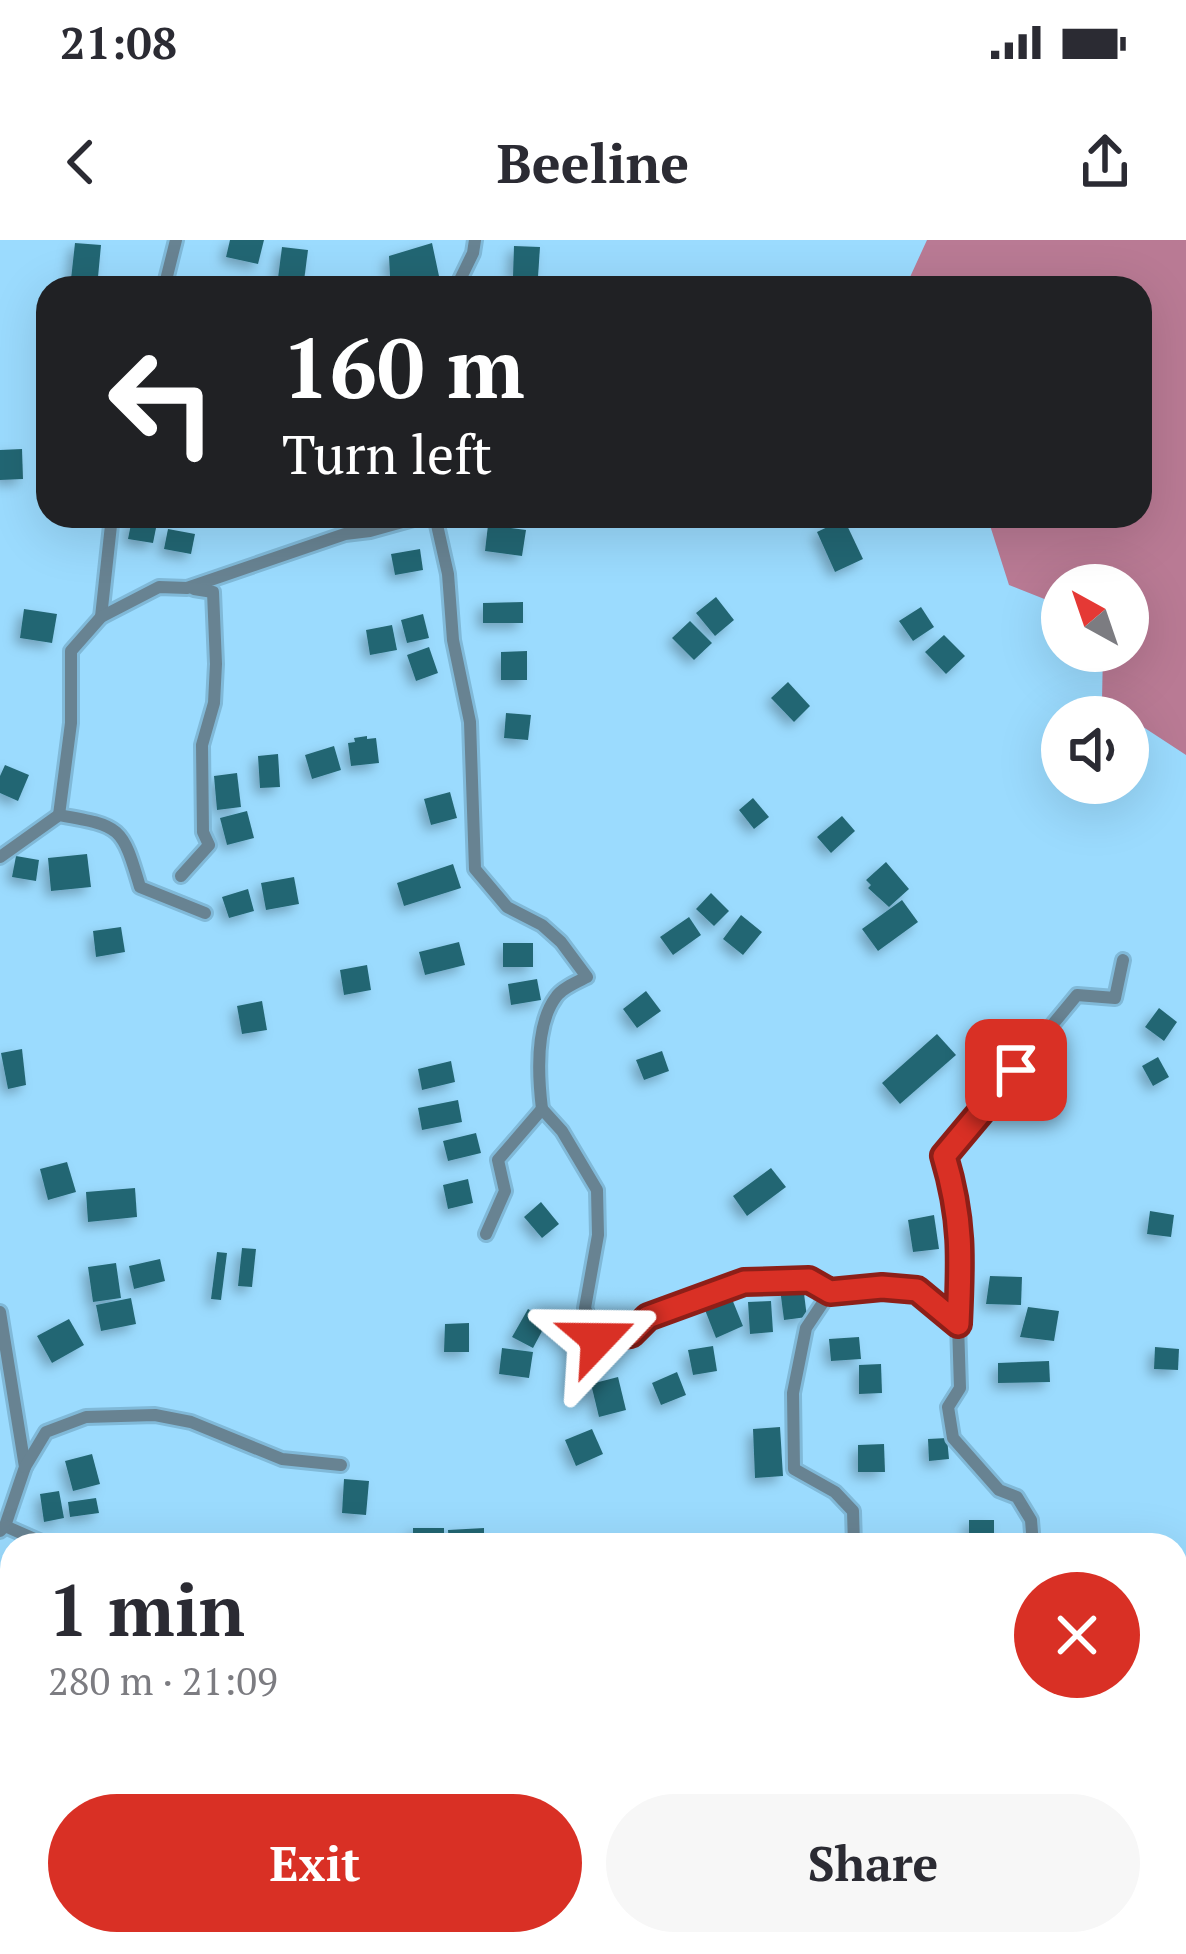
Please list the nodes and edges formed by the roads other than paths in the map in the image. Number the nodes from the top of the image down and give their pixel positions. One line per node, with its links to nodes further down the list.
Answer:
1 (176, 240): 3 (street)
2 (475, 240): 4 (street)
3 (167, 276)
4 (462, 276)
5 (111, 528): 9 (street)
6 (381, 528): 8 (street)
7 (438, 528): 15 (street)
8 (187, 588): 9 (street); 12 (street)
9 (101, 617): 10 (street)
10 (59, 815): 11 (street); 13 (street)
11 (0, 856)
12 (181, 876)
13 (205, 914)
14 (1123, 961): 19 (street)
15 (542, 1109): 16 (street); 17 (street)
16 (486, 1234)
17 (830, 1292): 19 (street); 23 (street)
18 (0, 1312): 21 (street)
19 (958, 1324): 24 (street)
20 (341, 1465): 21 (street)
21 (26, 1467): 22 (street)
22 (2, 1529)
23 (854, 1533)
24 (1032, 1533)

